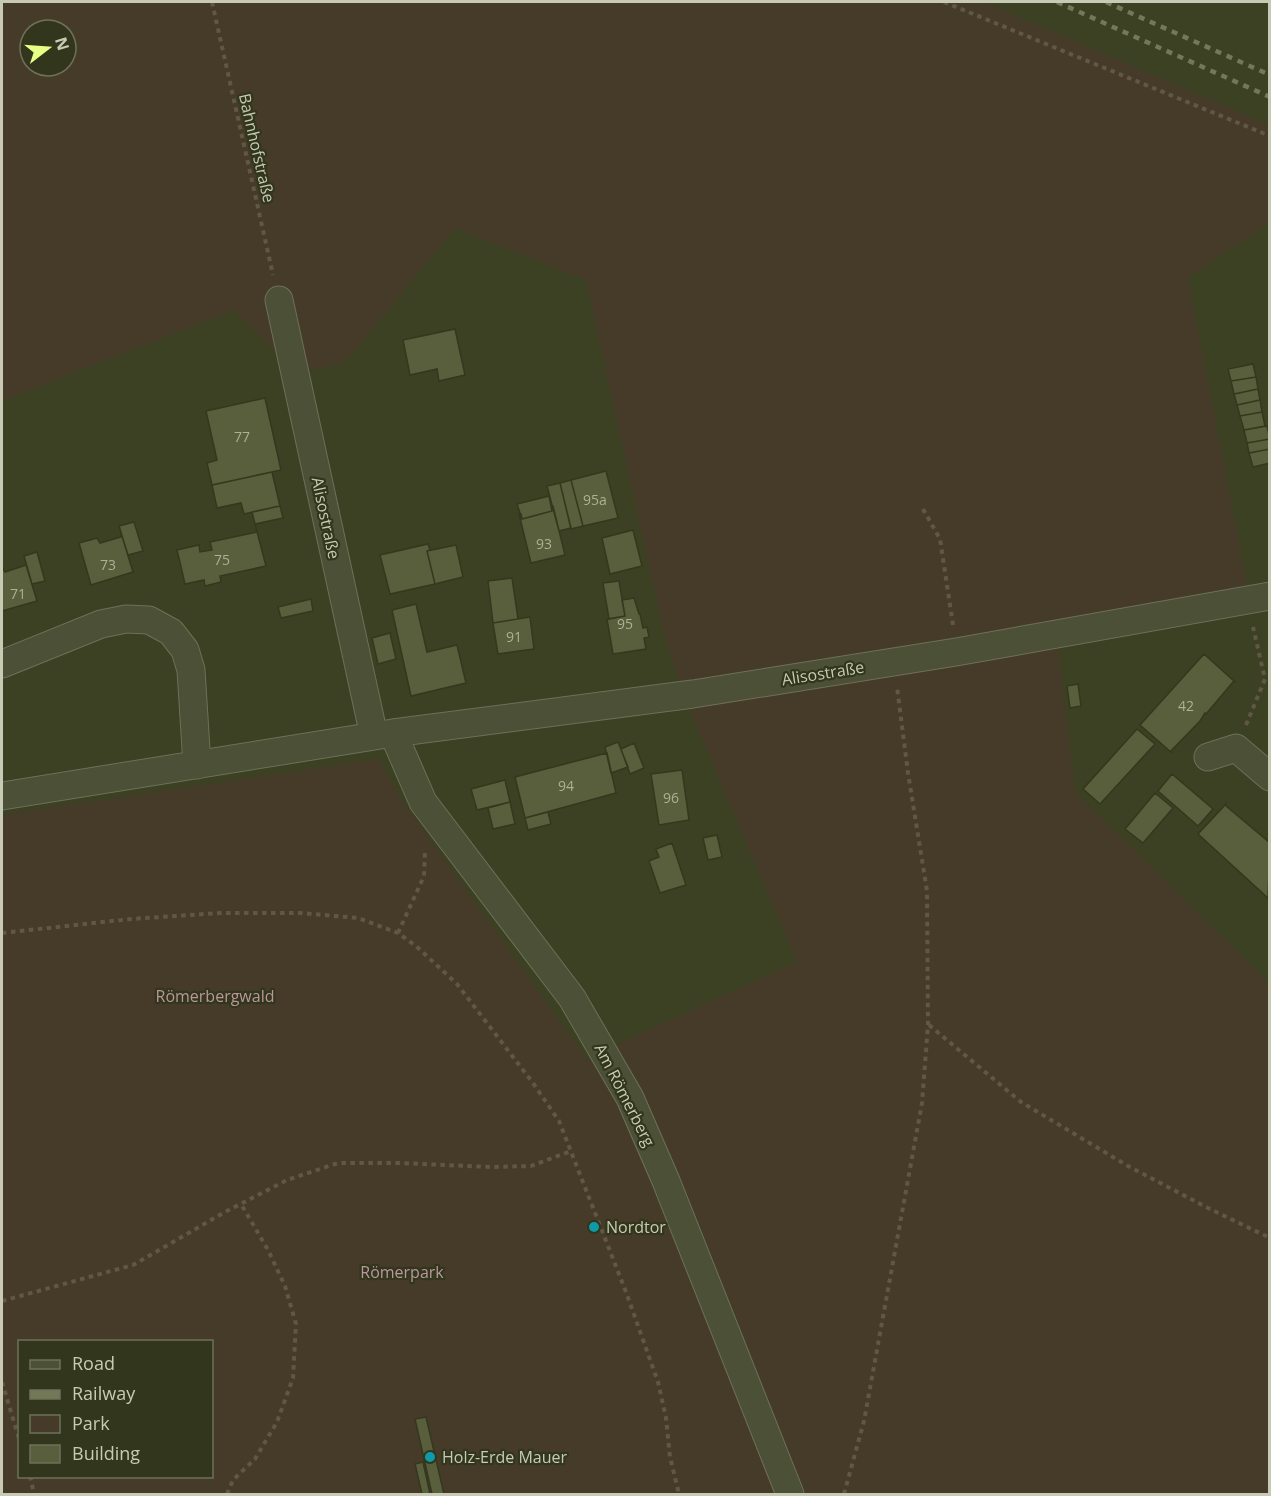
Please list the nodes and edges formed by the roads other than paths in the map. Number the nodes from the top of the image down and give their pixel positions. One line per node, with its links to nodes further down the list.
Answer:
1 (279, 300): 4 (street, Alisostraße)
2 (1258, 598): 4 (street, Alisostraße)
3 (2, 664): 6 (street)
4 (383, 734): 6 (street, Alisostraße); 9 (street, Am Römerberg)
5 (1208, 757): 7 (street)
6 (197, 765): 8 (street, Alisostraße)
7 (1269, 777)
8 (2, 796)
9 (790, 1494)

